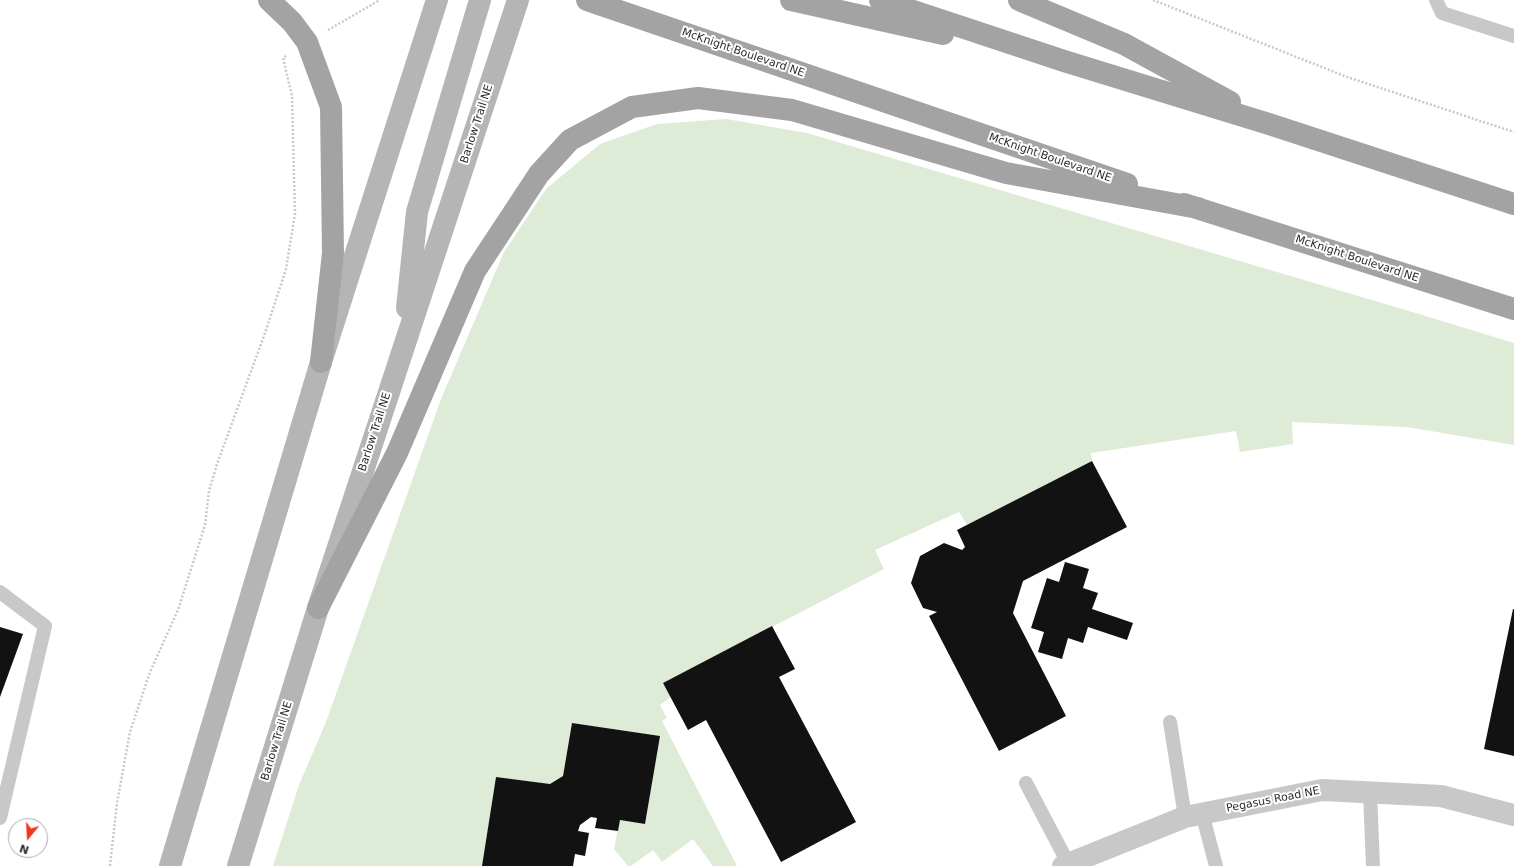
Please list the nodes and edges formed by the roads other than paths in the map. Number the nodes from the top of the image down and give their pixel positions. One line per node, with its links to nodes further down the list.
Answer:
1 (269, 0): 17 (main road)
2 (437, 0): 17 (street)
3 (480, 0): 16 (street)
4 (518, 0): 16 (street, Barlow Trail NE)
5 (587, 0): 14 (main road, McKnight Boulevard NE)
6 (791, 0): 11 (main road)
7 (880, 0): 11 (main road)
8 (1019, 0): 12 (main road)
9 (1436, 0): 10 (lane)
10 (1514, 36)
11 (1064, 61): 12 (main road)
12 (1269, 124): 13 (main road)
13 (1514, 204)
14 (1198, 208): 15 (main road, McKnight Boulevard NE); 19 (main road)
15 (1514, 310)
16 (402, 351): 19 (street, Barlow Trail NE)
17 (321, 362): 27 (street)
18 (0, 592): 25 (lane)
19 (318, 608): 28 (street, Barlow Trail NE)
20 (1170, 722): 23 (lane)
21 (1026, 783): 26 (lane)
22 (1370, 792): 23 (street, Pegasus Road NE); 24 (street, Pegasus Road NE); 30 (lane)
23 (1194, 815): 26 (street, Pegasus Road NE); 29 (lane)
24 (1514, 815)
25 (0, 818)
26 (1066, 865)
27 (170, 866)
28 (238, 866)
29 (1216, 866)
30 (1373, 866)

